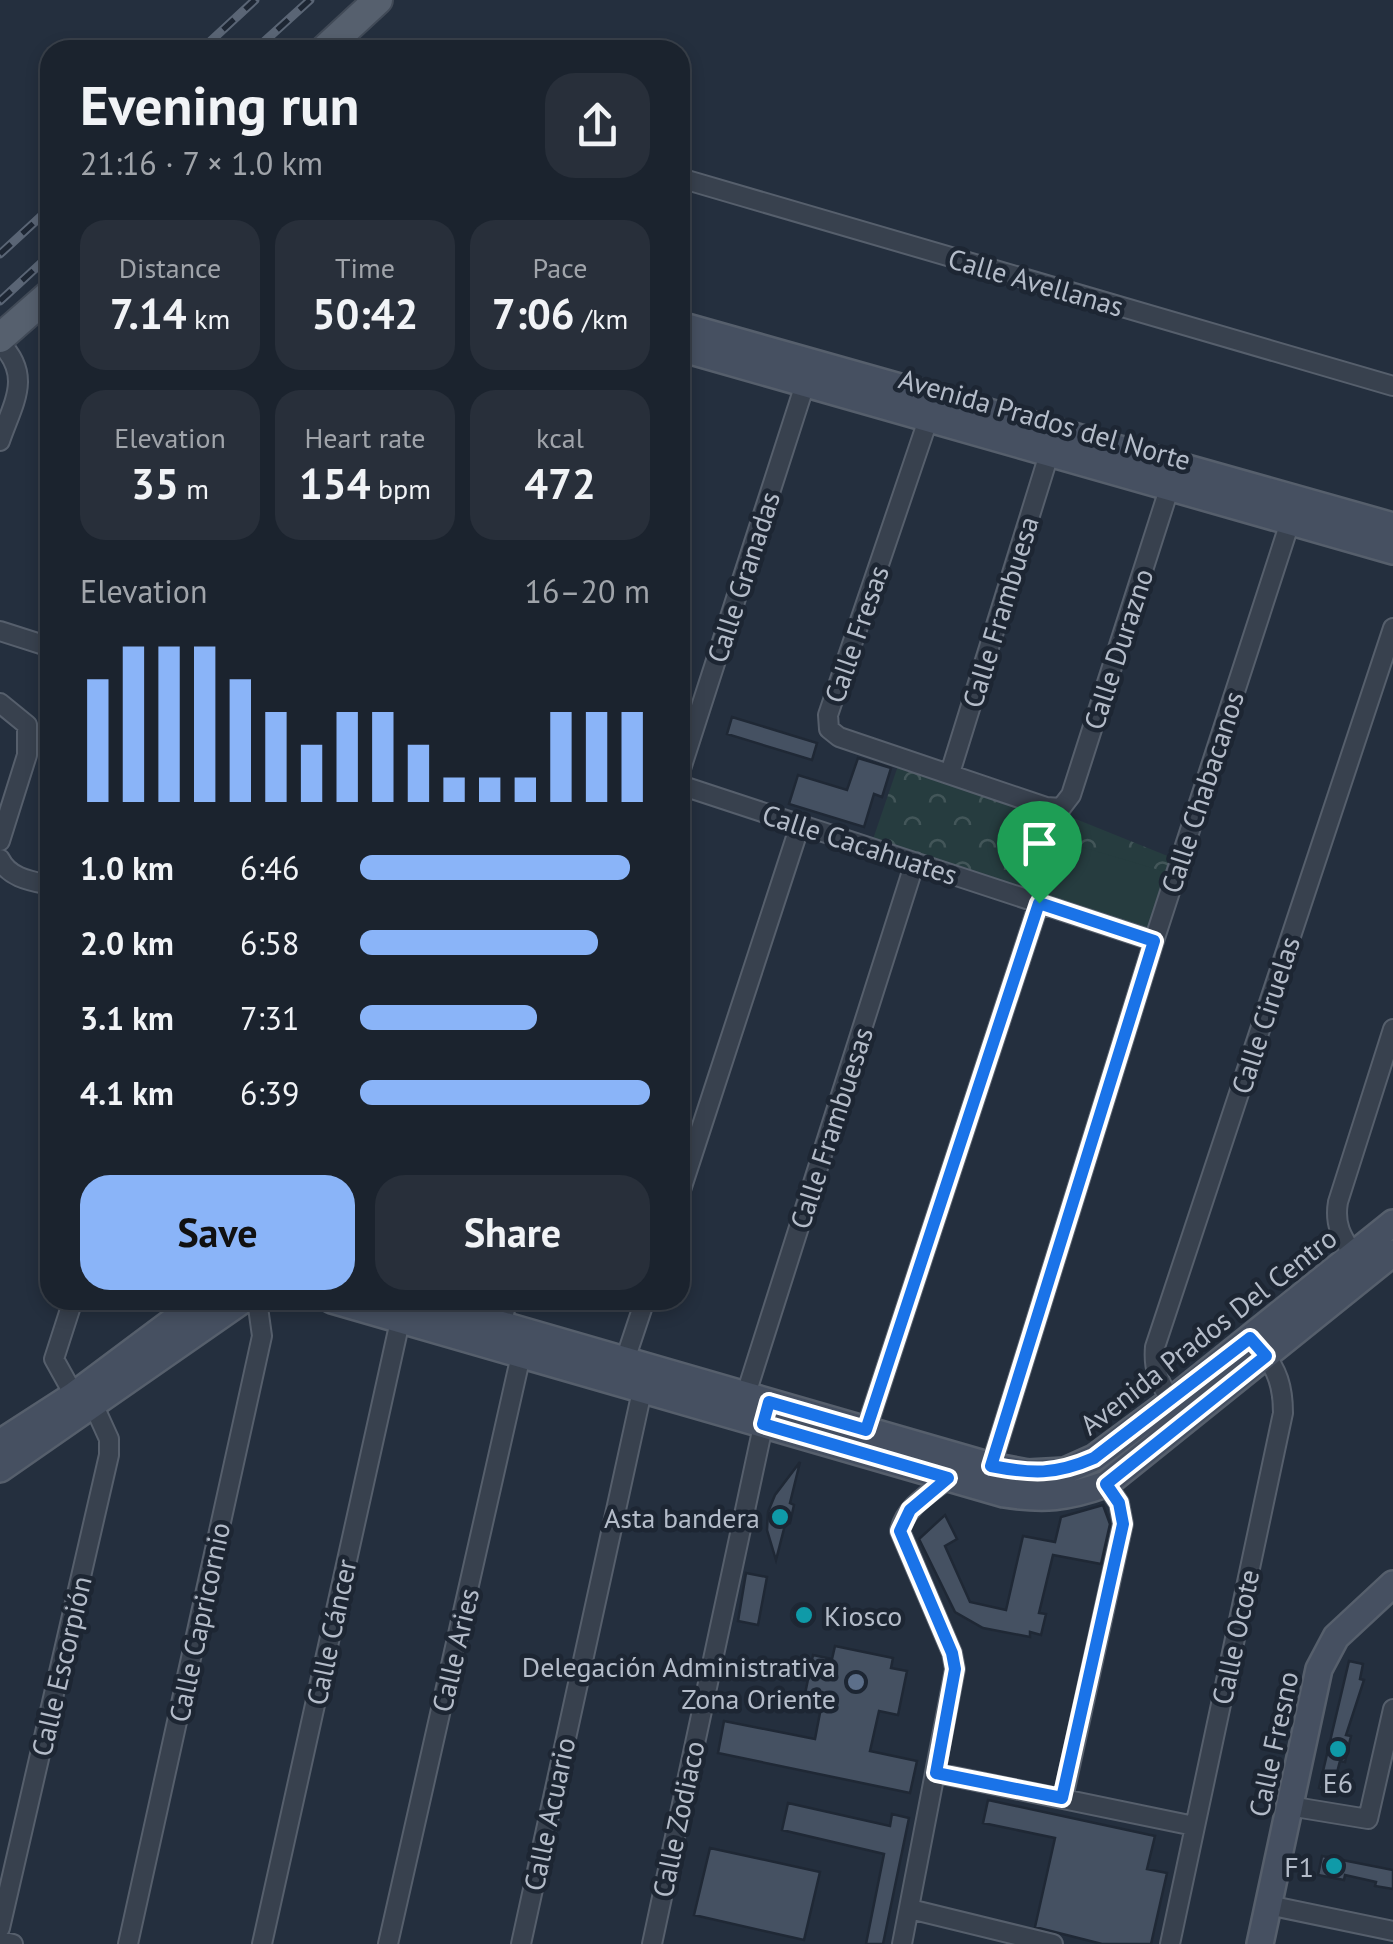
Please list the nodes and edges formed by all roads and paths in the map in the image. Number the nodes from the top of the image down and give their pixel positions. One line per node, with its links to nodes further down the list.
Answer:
1 (378, 0): 2 (main road)
2 (335, 40)
3 (690, 181): 9 (street, Calle Avellanas)
4 (40, 303): 5 (main road)
5 (0, 341): 11 (street)
6 (690, 347): 13 (street, Avenida Prados del Norte)
7 (690, 348): 8 (street, Avenida Prados del Norte)
8 (806, 381): 10 (street, Avenida Prados del Norte); 22 (street, Calle Granadas)
9 (1393, 386)
10 (929, 417): 12 (street, Avenida Prados del Norte); 23 (street, Calle Fresas)
11 (0, 441)
12 (1050, 451): 13 (street, Avenida Prados del Norte); 23 (street, Calle Frambuesa)
13 (1113, 458): 14 (street, Avenida Prados del Norte); 16 (street, Avenida Prados del Norte)
14 (1170, 486): 15 (street, Avenida Prados del Norte); 25 (street, Calle Durazno)
15 (1291, 519): 17 (street, Avenida Prados del Norte); 32 (street, Calle Chabacanos)
16 (1393, 526)
17 (1393, 551)
18 (1393, 628): 51 (street, Calle Ciruelas)
19 (0, 631): 20 (street)
20 (40, 644)
21 (0, 703): 27 (street)
22 (690, 741)
23 (950, 773): 25 (street, Calle Fresas)
24 (690, 788): 26 (street, Calle Cacahuates)
25 (1061, 808)
26 (800, 825): 29 (street, Calle Cacahuates); 34 (street)
27 (0, 841)
28 (0, 860): 30 (street)
29 (915, 862): 31 (street, Calle Cacahuates); 52 (street, Calle Frambuesas)
30 (40, 883)
31 (1039, 903): 32 (street, Calle Cacahuates); 53 (street)
32 (1154, 941): 55 (street, Calle Chabacanos)
33 (1393, 1029): 37 (street)
34 (690, 1162)
35 (1393, 1223): 37 (street, Avenida Prados Del Centro)
36 (1393, 1253): 46 (street)
37 (1354, 1256): 46 (street, Avenida Prados Del Centro)
38 (70, 1310): 50 (street, Calle Escorpión)
39 (189, 1310): 50 (street)
40 (227, 1310): 50 (street)
41 (258, 1310): 72 (street, Calle Capricornio)
42 (364, 1310): 45 (street)
43 (642, 1310): 48 (street)
44 (505, 1311): 48 (street, Avenida Prados Del Centro)
45 (400, 1321): 47 (street); 73 (street, Calle Cáncer)
46 (1258, 1347): 51 (street, Avenida Prados Del Centro); 58 (street); 64 (street, Calle Ocote)
47 (521, 1355): 49 (street); 74 (street, Calle Aries)
48 (625, 1360): 52 (street, Avenida Prados Del Centro)
49 (642, 1391): 52 (street); 75 (street, Calle Acuario)
50 (84, 1401): 54 (street); 56 (street); 67 (street, Calle Escorpión)
51 (1171, 1401): 55 (street, Avenida Prados Del Centro)
52 (760, 1406): 53 (street, Avenida Prados Del Centro); 57 (street); 76 (street, Calle Zodiaco)
53 (866, 1430): 55 (street, Avenida Prados Del Centro)
54 (0, 1444)
55 (991, 1466)
56 (0, 1469)
57 (948, 1478): 58 (street); 61 (street)
58 (1106, 1484): 62 (street)
59 (1393, 1584): 63 (street, Calle Fresno)
60 (1393, 1709): 63 (street)
61 (936, 1773): 62 (street); 66 (street)
62 (1062, 1798): 64 (street)
63 (1290, 1806): 65 (street, Calle Fresno)
64 (1194, 1826): 79 (street, Calle Ocote)
65 (1268, 1906): 68 (street); 80 (street, Calle Fresno)
66 (910, 1909): 70 (street); 77 (street)
67 (0, 1928)
68 (1393, 1931)
69 (0, 1941): 71 (street)
70 (1033, 1942): 78 (street)
71 (13, 1944)
72 (128, 1944)
73 (262, 1944)
74 (388, 1944)
75 (521, 1944)
76 (652, 1944)
77 (902, 1944)
78 (1053, 1944)
79 (1170, 1944)
80 (1260, 1944)

